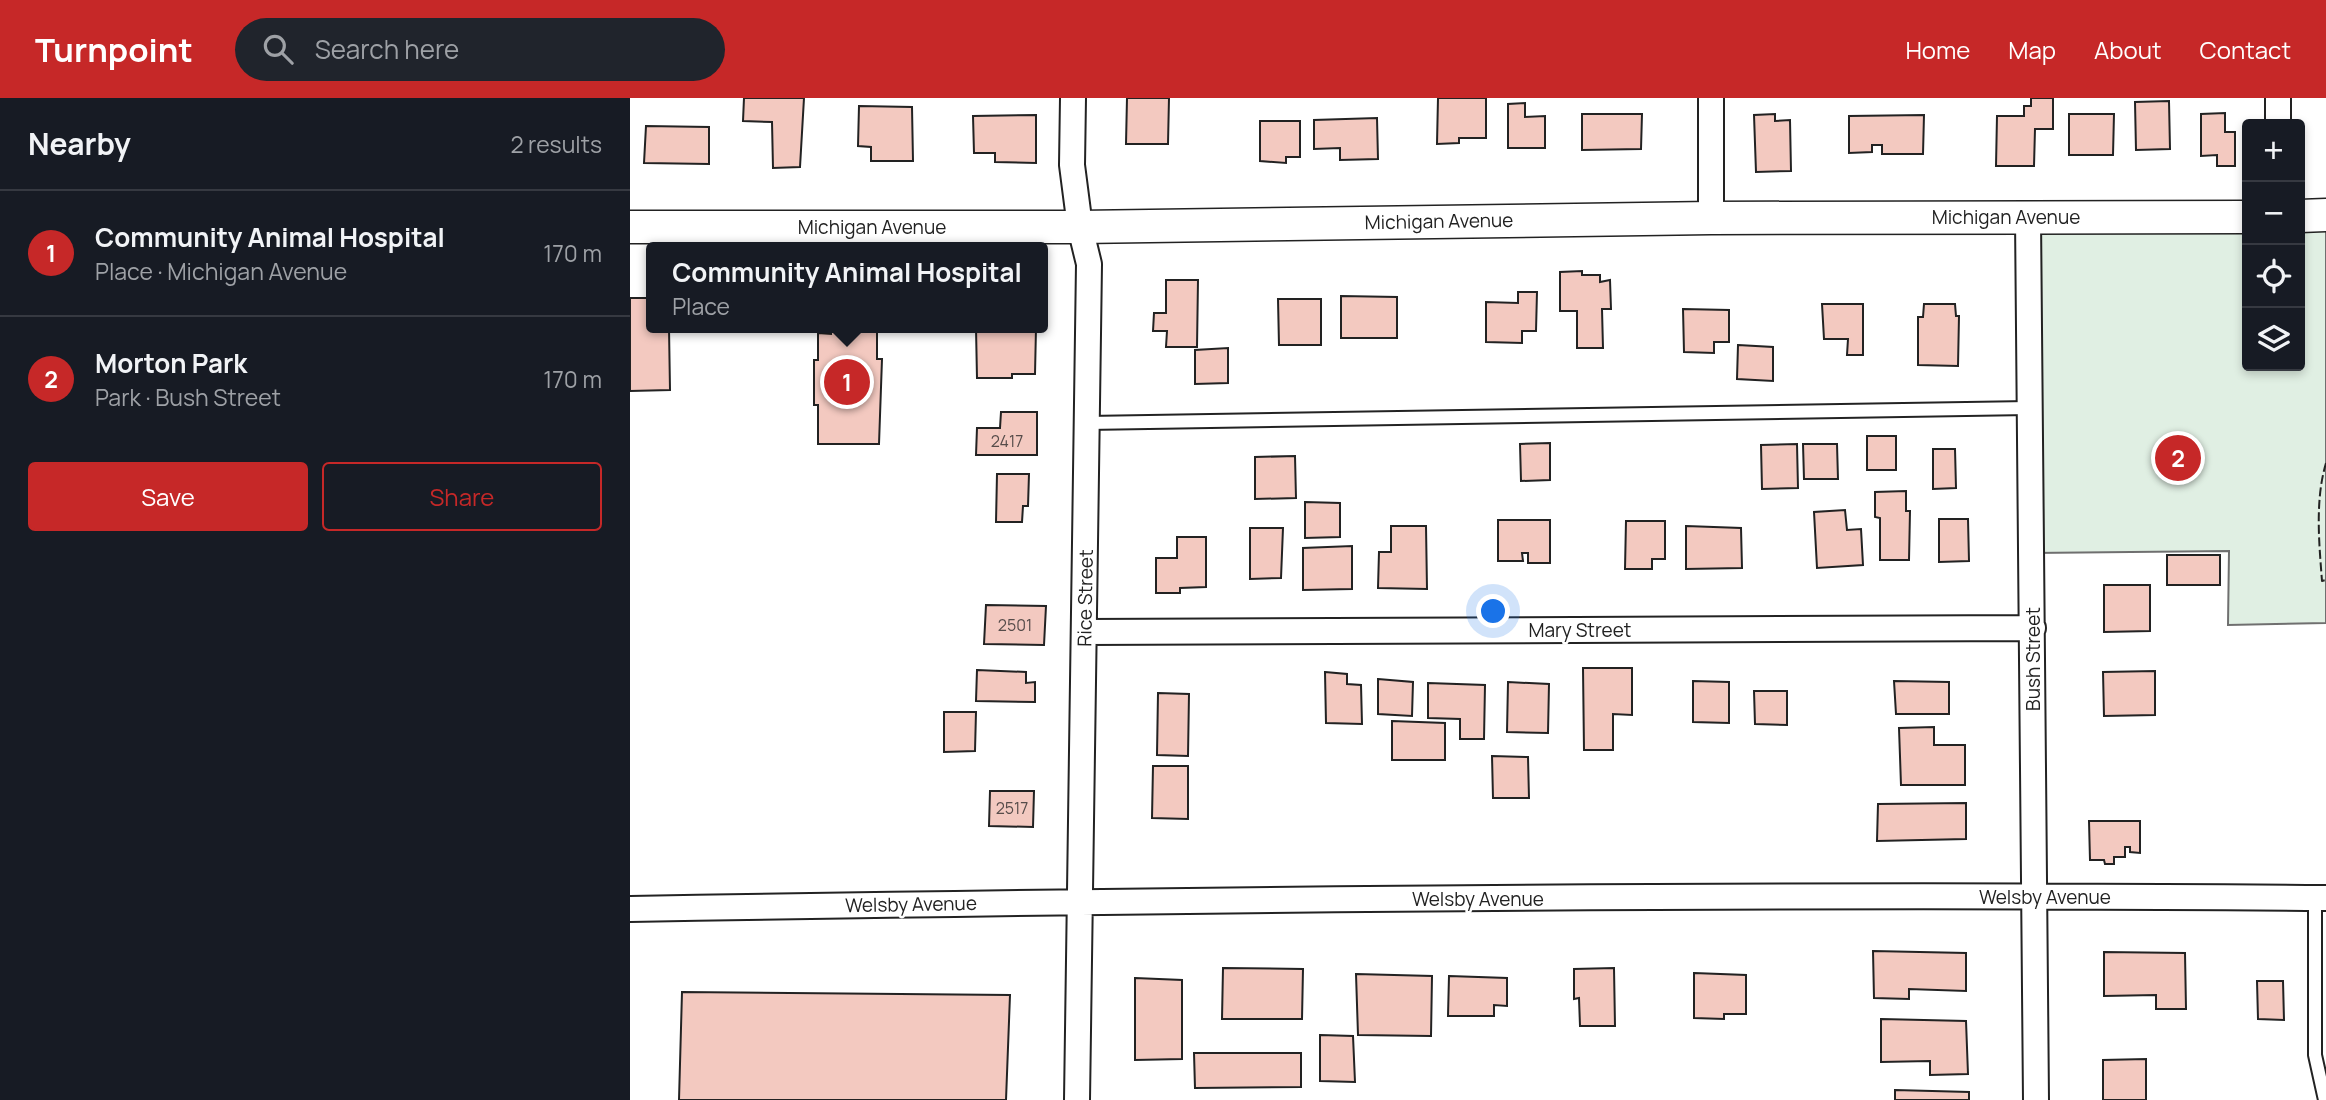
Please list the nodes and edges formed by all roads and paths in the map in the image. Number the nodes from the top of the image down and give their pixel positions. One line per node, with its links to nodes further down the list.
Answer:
1 (1073, 98): 11 (street, Rice Street)
2 (1711, 98): 8 (street)
3 (2278, 98): 4 (street)
4 (2278, 119)
5 (2326, 215): 6 (street)
6 (2305, 216)
7 (2242, 217): 9 (street, Michigan Avenue)
8 (1711, 218): 9 (street, Michigan Avenue); 11 (street, Michigan Avenue)
9 (2028, 218): 12 (street, Bush Street)
10 (630, 227): 11 (street, Michigan Avenue)
11 (1080, 227): 13 (street, Rice Street)
12 (2029, 408): 13 (lane); 14 (street, Bush Street)
13 (1087, 423): 15 (street, Rice Street)
14 (2033, 628): 15 (street, Mary Street); 16 (street, Bush Street)
15 (1084, 632): 18 (street, Rice Street)
16 (2033, 897): 17 (street, Welsby Avenue); 18 (street, Welsby Avenue); 21 (street, Bush Street)
17 (2320, 898): 22 (lane)
18 (1081, 901): 19 (street, Welsby Avenue); 20 (street, Rice Street)
19 (630, 909)
20 (1077, 1100)
21 (2036, 1100)
22 (2325, 1100)

